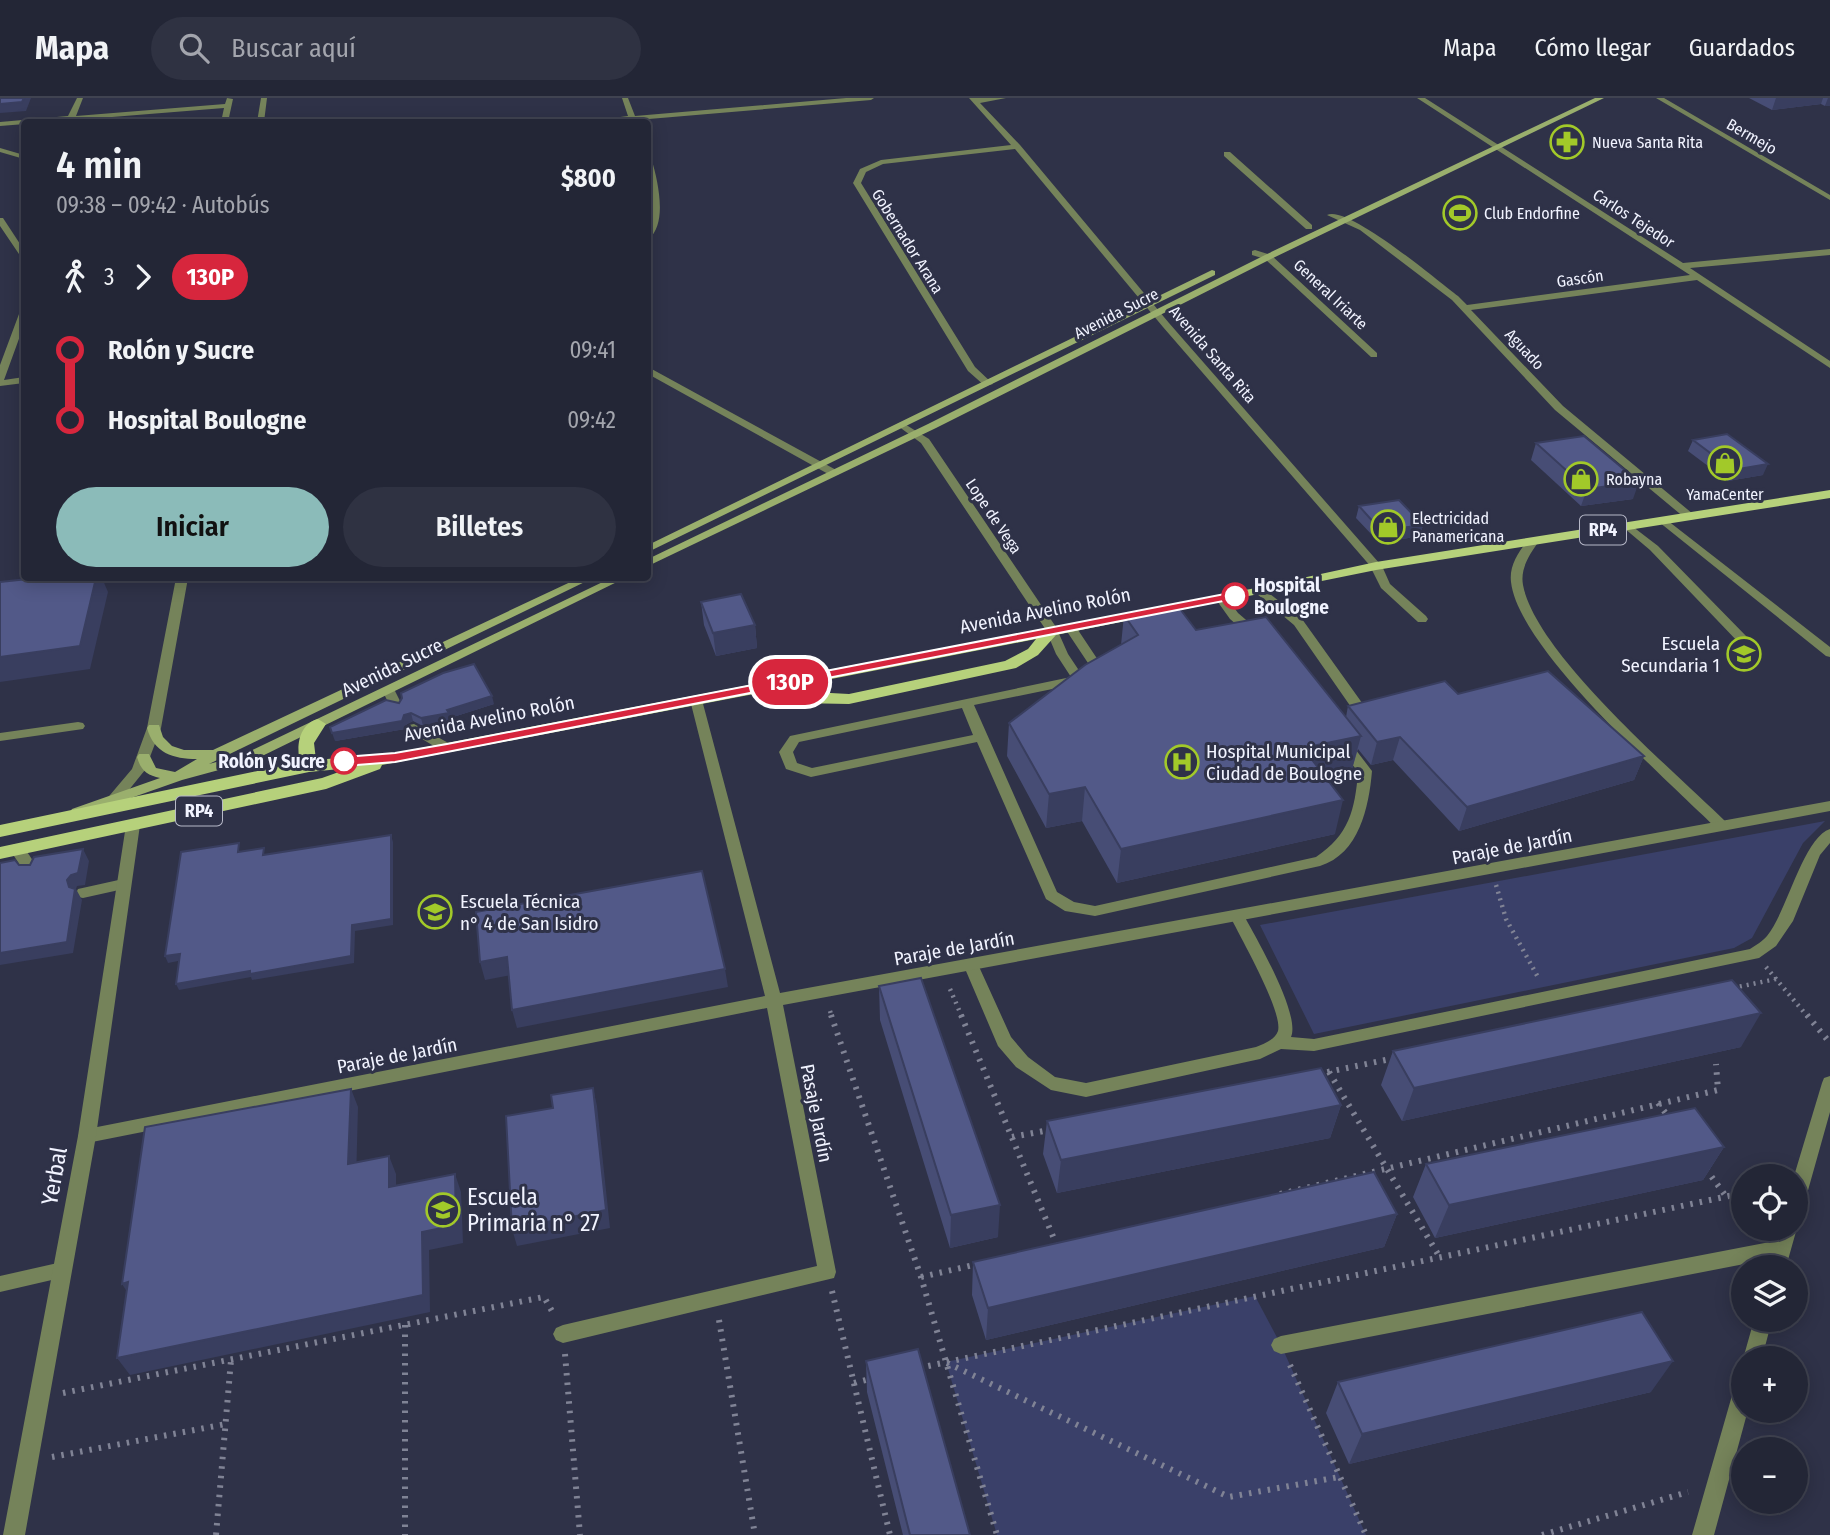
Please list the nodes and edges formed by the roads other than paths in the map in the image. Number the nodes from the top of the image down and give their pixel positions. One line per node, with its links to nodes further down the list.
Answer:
1 (80, 98): 15 (street)
2 (264, 98): 18 (street)
3 (625, 98): 19 (street)
4 (871, 98): 20 (street)
5 (1003, 98): 10 (street)
6 (1420, 98): 23 (street, Carlos Tejedor)
7 (1582, 98): 23 (main road, Avenida Sucre)
8 (1601, 98): 23 (main road, Avenida Sucre)
9 (1659, 98): 29 (street, Bermejo)
10 (974, 99): 24 (street, Avenida Santa Rita)
11 (145, 101): 14 (street)
12 (229, 102): 13 (street)
13 (166, 111): 14 (street); 17 (street)
14 (139, 113): 15 (street)
15 (71, 118): 16 (street)
16 (59, 119)
17 (163, 119)
18 (260, 119)
19 (633, 119)
20 (644, 119)
21 (21, 122): 22 (street)
22 (0, 124)
23 (1493, 145): 30 (main road, Avenida Sucre); 32 (main road, Avenida Sucre); 39 (street, Carlos Tejedor)
24 (1017, 147): 41 (street, Avenida Santa Rita); 51 (street, Gobernador Arana)
25 (0, 150): 27 (street)
26 (1227, 154): 33 (street)
27 (21, 156)
28 (651, 172): 34 (street)
29 (1830, 198)
30 (1331, 215): 32 (street, Aguado); 33 (main road, Avenida Sucre)
31 (0, 220): 35 (street)
32 (1345, 220): 38 (main road, Avenida Sucre); 42 (street, Aguado)
33 (1309, 227): 37 (main road, Avenida Sucre)
34 (651, 230)
35 (21, 251)
36 (1830, 252): 39 (street)
37 (1255, 253): 38 (street); 41 (main road, Avenida Sucre)
38 (1268, 257): 41 (main road, Avenida Sucre); 46 (street, General Iriarte)
39 (1682, 266): 40 (street, Carlos Tejedor)
40 (1698, 277): 42 (street, Gascón); 47 (street, Carlos Tejedor)
41 (1153, 308): 51 (main road, Avenida Sucre); 53 (main road, Avenida Sucre); 63 (street, Avenida Santa Rita)
42 (1466, 308): 57 (street, Aguado)
43 (21, 322): 44 (street)
44 (17, 333): 45 (street); 49 (street)
45 (0, 335)
46 (1374, 355)
47 (1830, 365)
48 (651, 372): 54 (street)
49 (0, 380): 50 (street)
50 (21, 380)
51 (988, 384): 52 (main road, Avenida Sucre)
52 (902, 426): 53 (street, Lope de Vega); 54 (main road, Avenida Sucre)
53 (916, 433): 55 (main road, Avenida Sucre); 71 (street, Lope de Vega)
54 (820, 466): 55 (street); 61 (main road, Avenida Sucre)
55 (834, 473): 62 (main road, Avenida Sucre)
56 (1830, 494): 57 (main road, Avenida Avelino Rolón / RP4)
57 (1689, 516): 58 (main road, Avenida Avelino Rolón / RP4)
58 (1663, 520): 59 (main road, Avenida Avelino Rolón / RP4); 74 (street)
59 (1628, 526): 60 (main road, Avenida Avelino Rolón / RP4); 72 (street)
60 (1533, 541): 63 (main road, Avenida Avelino Rolón / RP4); 99 (street)
61 (651, 548)
62 (651, 563)
63 (1376, 566): 67 (main road, Avenida Avelino Rolón / RP4); 69 (street, Avenida Santa Rita)
64 (181, 581): 84 (street)
65 (581, 581): 90 (main road, Avenida Sucre)
66 (613, 581): 76 (main road, Avenida Sucre)
67 (1261, 591): 68 (main road, Avenida Avelino Rolón / RP4); 81 (street)
68 (1221, 598): 70 (main road, Avenida Avelino Rolón / RP4); 73 (street)
69 (1422, 619)
70 (1069, 627): 71 (main road, Avenida Avelino Rolón / RP4); 75 (street)
71 (1052, 630): 75 (street, Lope de Vega); 77 (main road, Avenida Avelino Rolón / RP4); 77 (main road)
72 (1744, 641)
73 (1267, 648)
74 (1830, 653)
75 (1078, 679): 79 (street)
76 (388, 690): 80 (street); 82 (main road, Avenida Sucre)
77 (744, 691): 78 (main road, Avenida Avelino Rolón / RP4)
78 (696, 700): 89 (main road, Avenida Avelino Rolón / RP4); 108 (street, Pasaje Jardín)
79 (966, 703): 88 (street); 88 (street)
80 (396, 705)
81 (1365, 717)
82 (318, 724): 93 (main road); 94 (main road, Avenida Sucre)
83 (78, 726): 87 (street)
84 (154, 727): 90 (main road); 91 (street)
85 (414, 728): 89 (street)
86 (1335, 733): 88 (street)
87 (0, 737)
88 (982, 737)
89 (447, 748): 92 (main road, Avenida Avelino Rolón / RP4)
90 (217, 753): 94 (main road, Avenida Sucre)
91 (144, 757): 94 (main road); 95 (street)
92 (395, 758): 93 (main road, Avenida Avelino Rolón / RP4); 98 (main road, Avenida Avelino Rolón / RP4)
93 (309, 766): 97 (main road, Avenida Avelino Rolón / RP4)
94 (177, 777): 95 (main road, Avenida Sucre)
95 (115, 798): 97 (main road, Avenida Sucre)
96 (1830, 806): 99 (street, Paraje de Jardín)
97 (62, 817): 100 (main road, Avenida Avelino Rolón / RP4)
98 (132, 825): 102 (main road, Avenida Avelino Rolón / RP4); 104 (street, Yerbal)
99 (1721, 825): 106 (street, Paraje de Jardín)
100 (0, 831)
101 (1830, 834): 109 (street)
102 (8, 851): 103 (street)
103 (31, 870)
104 (123, 884): 105 (street); 111 (street, Yerbal)
105 (83, 893)
106 (1237, 916): 107 (street, Paraje de Jardín); 109 (street)
107 (971, 964): 108 (street, Paraje de Jardín); 109 (street)
108 (774, 1001): 111 (street, Paraje de Jardín); 118 (street, Pasaje Jardín)
109 (1280, 1043)
110 (1830, 1083): 112 (street)
111 (87, 1136): 116 (street, Yerbal)
112 (1807, 1164)
113 (1785, 1241): 114 (street)
114 (1783, 1248): 115 (street); 119 (street)
115 (1781, 1255)
116 (62, 1270): 117 (street); 121 (street, Yerbal)
117 (0, 1284)
118 (563, 1334)
119 (1281, 1345)
120 (1734, 1423): 122 (street)
121 (13, 1535)
122 (1703, 1535)

